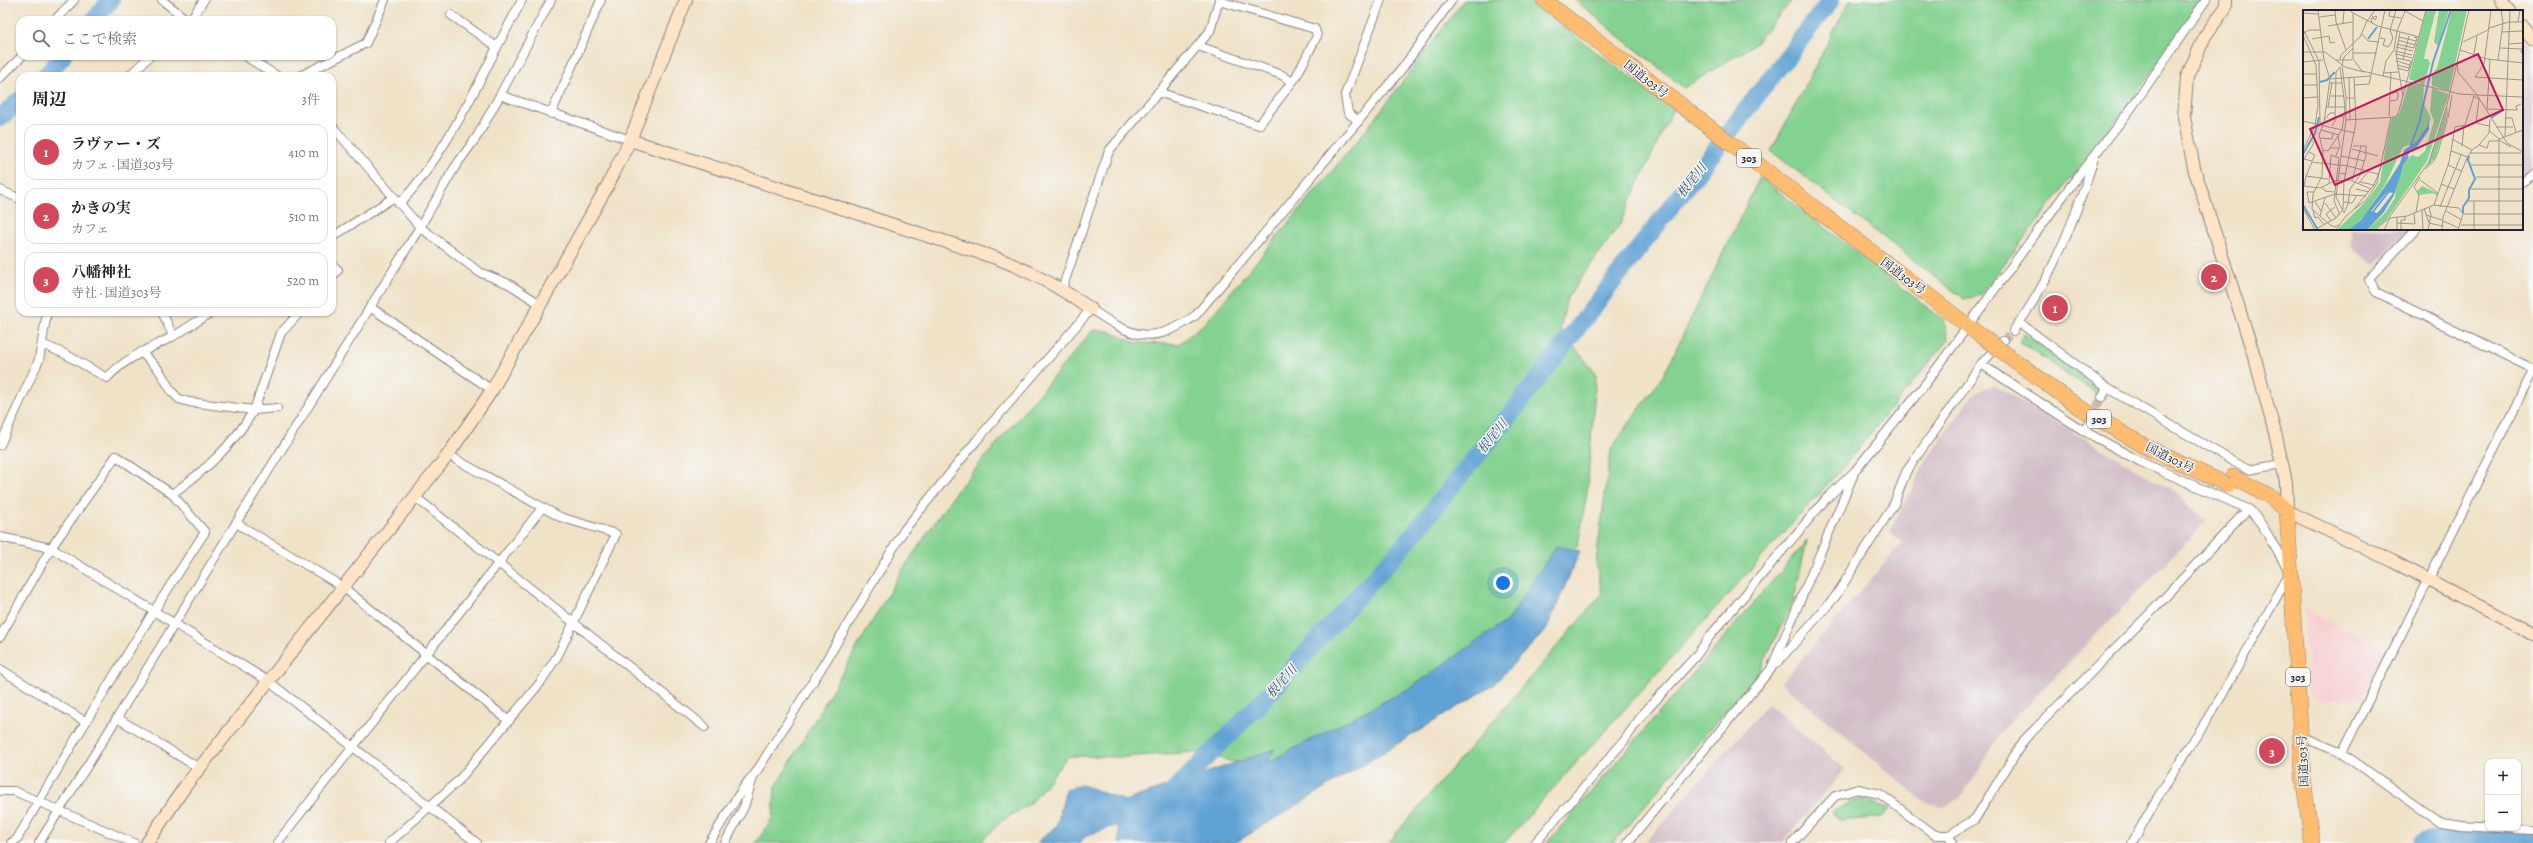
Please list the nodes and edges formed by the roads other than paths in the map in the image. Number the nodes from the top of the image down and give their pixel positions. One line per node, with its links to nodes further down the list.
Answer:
1 (74, 0): 19 (street)
2 (162, 0): 20 (street)
3 (204, 0): 21 (street)
4 (385, 0): 26 (street)
5 (522, 0): 25 (street)
6 (551, 0): 37 (street)
7 (601, 0): 38 (street)
8 (686, 0): 41 (street)
9 (1219, 0): 24 (street); 35 (street)
10 (1381, 0): 39 (street)
11 (1452, 0): 39 (street)
12 (1544, 0): 55 (highway, 国道303号 / 303)
13 (1559, 0): 55 (highway, 国道303号 / 303)
14 (2206, 0): 42 (street)
15 (2226, 0): 76 (street)
16 (2501, 0): 17 (street)
17 (2509, 10)
18 (451, 15): 25 (street)
19 (60, 16)
20 (181, 16)
21 (193, 16)
22 (2523, 27): 23 (street)
23 (2533, 39)
24 (1198, 46): 35 (street); 36 (street)
25 (497, 47): 47 (street)
26 (336, 58)
27 (18, 60): 34 (street)
28 (146, 60): 31 (street)
29 (252, 60): 32 (street)
30 (332, 60): 33 (street)
31 (133, 72)
32 (271, 72)
33 (308, 72)
34 (2, 74)
35 (1292, 82): 36 (street)
36 (1158, 92): 51 (street)
37 (500, 95): 38 (street); 48 (street)
38 (551, 114): 41 (street)
39 (1359, 121): 54 (street)
40 (336, 131): 47 (street)
41 (630, 140): 51 (street); 52 (street)
42 (2096, 153): 60 (street); 61 (street)
43 (2533, 175): 44 (street)
44 (2523, 181)
45 (0, 190): 46 (street)
46 (16, 197)
47 (396, 201): 48 (street); 50 (street)
48 (420, 227): 52 (street); 53 (street)
49 (2415, 230): 68 (street)
50 (336, 235)
51 (1062, 289): 54 (street)
52 (540, 304): 70 (street)
53 (370, 308): 70 (street); 83 (street)
54 (1091, 309): 107 (street)
55 (1958, 312): 60 (highway, 国道303号 / 303)
56 (46, 316): 65 (street)
57 (164, 316): 63 (street)
58 (206, 316): 63 (street)
59 (296, 316): 73 (street)
60 (1970, 323): 77 (street); 82 (highway, 国道303号 / 303, bridge)
61 (2020, 323): 62 (street); 69 (street)
62 (2013, 331)
63 (173, 336): 66 (street)
64 (2003, 341): 67 (street)
65 (42, 344): 66 (street); 74 (street)
66 (141, 352): 73 (street)
67 (1981, 364): 81 (street); 97 (street)
68 (2533, 370): 88 (street)
69 (2107, 388): 71 (street); 76 (street)
70 (492, 390): 75 (street)
71 (2102, 397)
72 (277, 408): 73 (street)
73 (254, 410): 78 (street)
74 (0, 445)
75 (448, 455): 79 (street); 80 (street)
76 (2282, 464): 82 (street)
77 (1855, 471): 97 (street); 123 (street)
78 (172, 494): 85 (street); 90 (street)
79 (414, 496): 86 (street); 89 (street)
80 (542, 508): 86 (street); 91 (street)
81 (2248, 509): 87 (street); 113 (street)
82 (2287, 511): 87 (highway, 国道303号 / 303); 88 (street)
83 (236, 523): 89 (street); 92 (street)
84 (0, 537): 85 (street)
85 (51, 548): 90 (street); 94 (street)
86 (499, 564): 91 (street); 95 (street)
87 (2290, 573): 103 (highway, 国道303号 / 303); 127 (street)
88 (2428, 580): 93 (street); 105 (street)
89 (343, 587): 95 (street); 98 (street)
90 (153, 610): 92 (street); 101 (street)
91 (574, 622): 100 (street); 102 (street)
92 (174, 623): 98 (street); 99 (street)
93 (2533, 634)
94 (0, 637)
95 (427, 656): 100 (street); 104 (street)
96 (0, 669): 101 (street)
97 (1771, 670): 124 (street)
98 (268, 681): 104 (street); 106 (street)
99 (118, 718): 106 (street); 111 (street)
100 (509, 721): 110 (street)
101 (86, 722): 109 (street)
102 (705, 726)
103 (2302, 737): 105 (street); 128 (highway, 国道303号 / 303)
104 (353, 748): 110 (street); 118 (street)
105 (2342, 752): 112 (street)
106 (199, 768): 117 (street)
107 (753, 776): 121 (street); 122 (street)
108 (0, 791): 109 (street)
109 (39, 802): 111 (street); 114 (street)
110 (429, 807): 119 (street); 120 (street)
111 (59, 810): 115 (street); 116 (street)
112 (2533, 830)
113 (1949, 835): 125 (street); 126 (street)
114 (11, 843)
115 (39, 843)
116 (134, 843)
117 (147, 843)
118 (276, 843)
119 (389, 843)
120 (477, 843)
121 (709, 843)
122 (725, 843)
123 (1535, 843)
124 (1627, 843)
125 (1792, 843)
126 (1952, 843)
127 (2132, 843)
128 (2312, 843)

